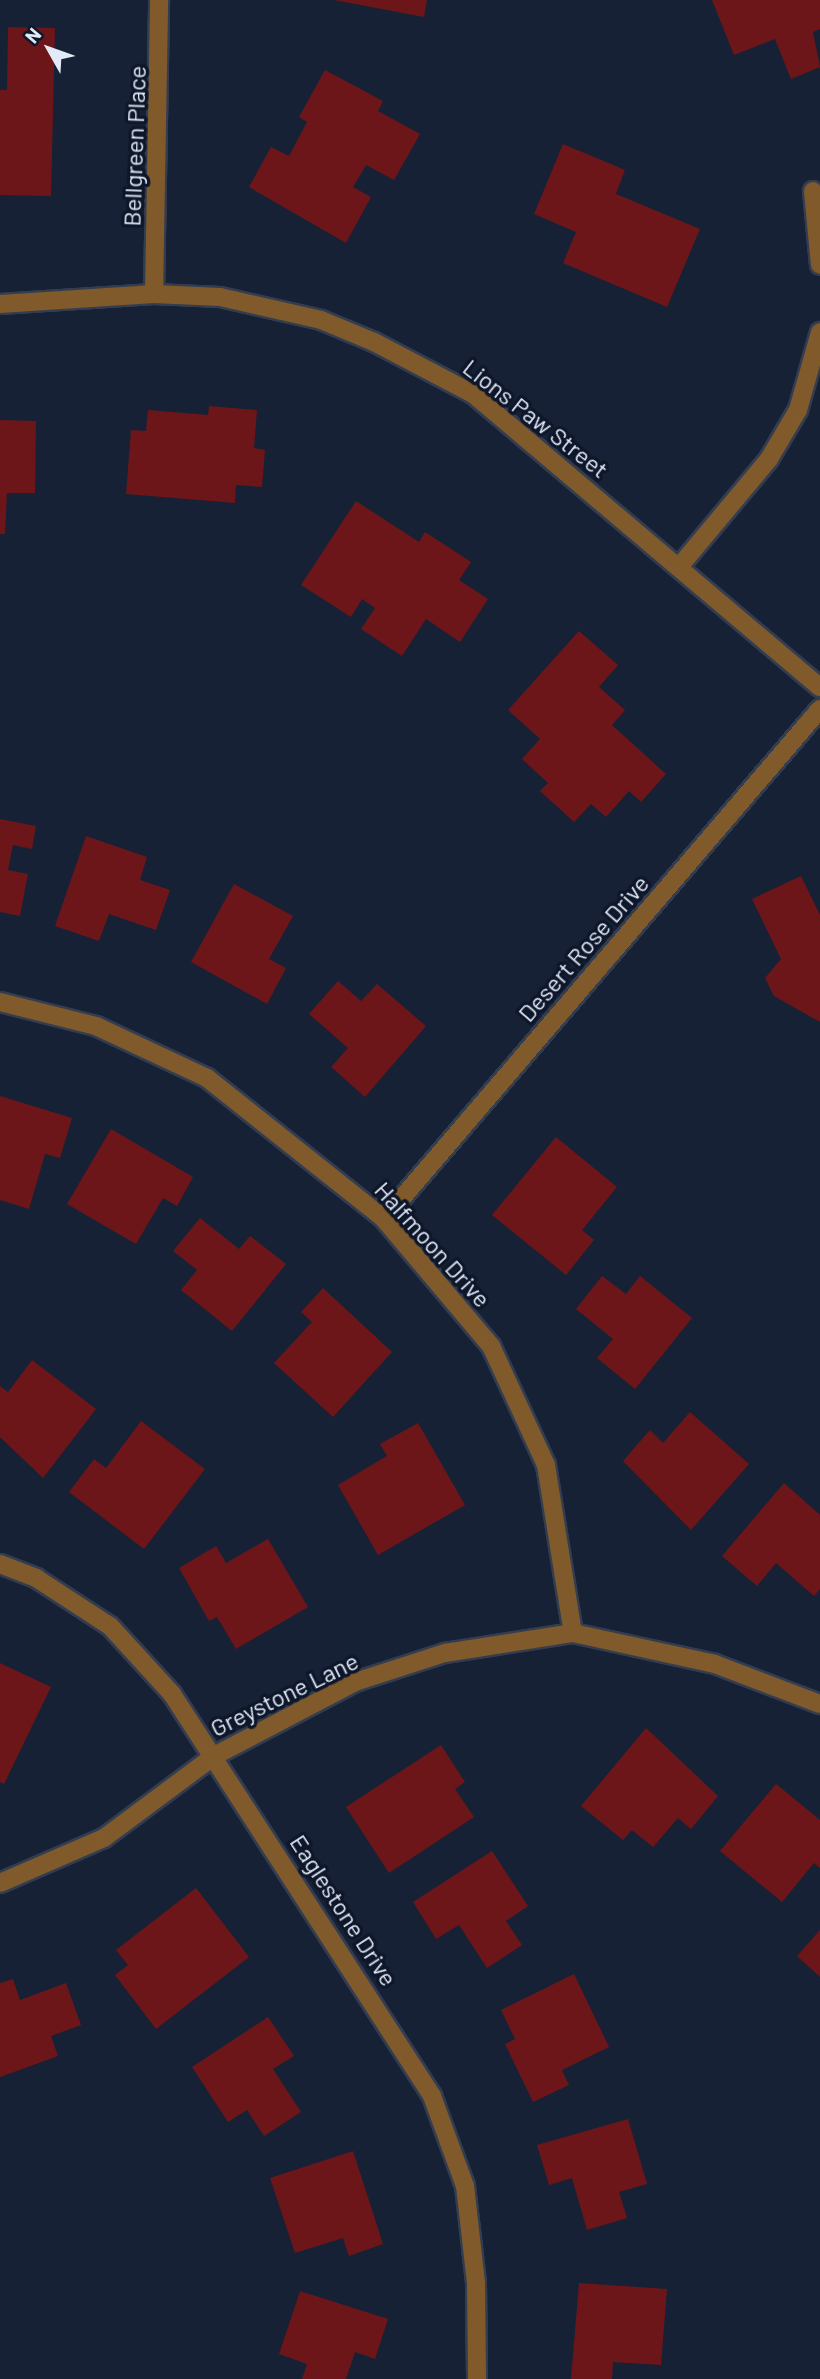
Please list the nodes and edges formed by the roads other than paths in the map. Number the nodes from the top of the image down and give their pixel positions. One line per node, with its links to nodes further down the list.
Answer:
1 (159, 0): 4 (street, Bellgreen Place)
2 (813, 191): 3 (street)
3 (820, 265)
4 (154, 294): 5 (street, Lions Paw Street); 7 (street, Lions Paw Street)
5 (0, 304)
6 (820, 332): 7 (street)
7 (679, 567): 8 (street, Lions Paw Street)
8 (820, 687)
9 (820, 709): 11 (street, Desert Rose Drive)
10 (0, 1002): 11 (street, Halfmoon Drive)
11 (384, 1219): 13 (street, Halfmoon Drive)
12 (0, 1564): 15 (street, Eaglestone Drive)
13 (573, 1633): 14 (street, Greystone Lane); 15 (street, Greystone Lane)
14 (820, 1704)
15 (214, 1756): 16 (street, Greystone Lane); 17 (street, Eaglestone Drive)
16 (0, 1883)
17 (477, 2379)

